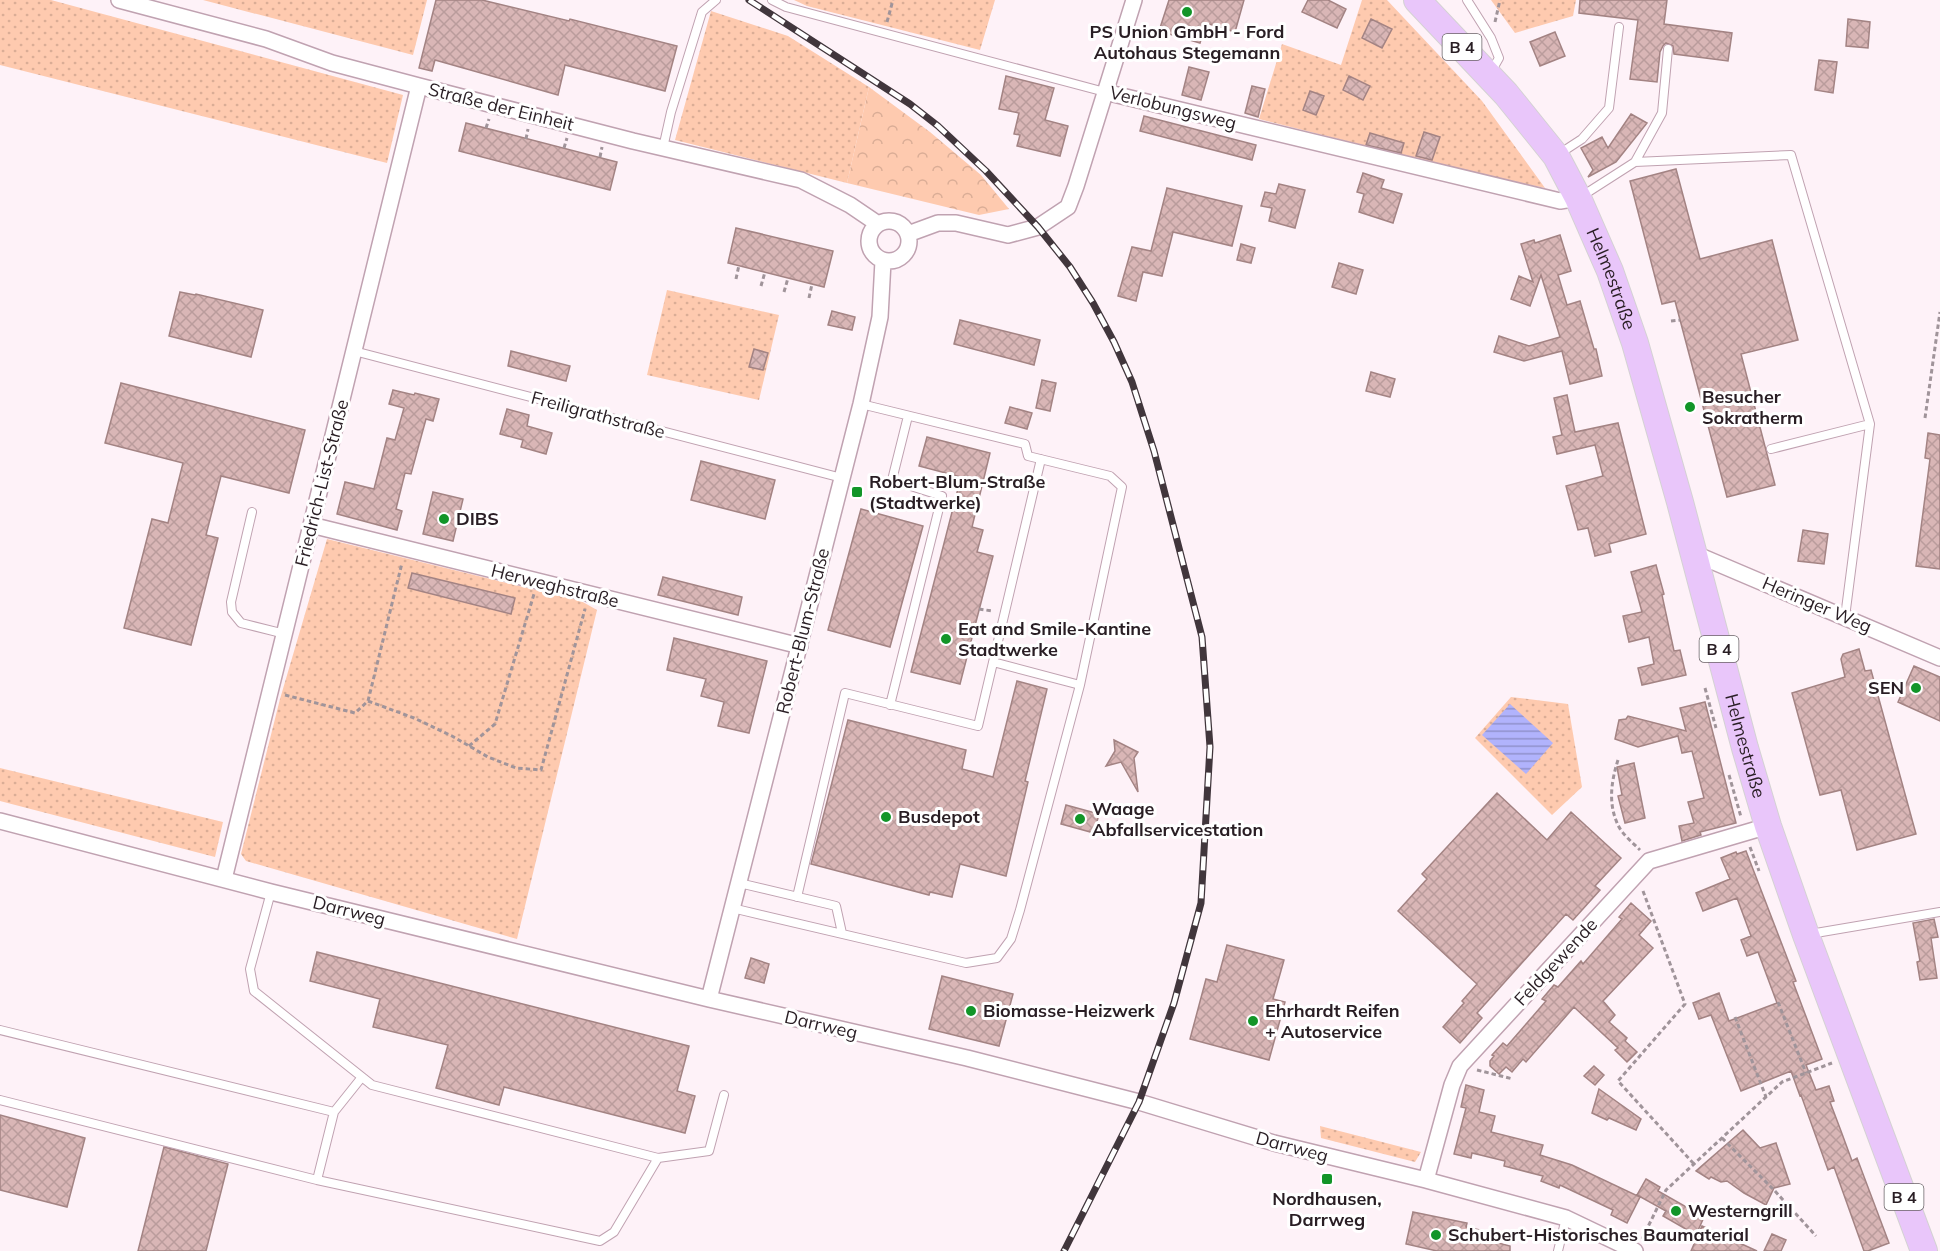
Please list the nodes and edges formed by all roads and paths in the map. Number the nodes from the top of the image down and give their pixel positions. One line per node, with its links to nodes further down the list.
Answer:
1 (119, 0): 12 (street, Straße der Einheit)
2 (717, 0): 21 (lane)
3 (772, 0): 9 (lane, Verlobungsweg)
4 (894, 0): 9 (path)
5 (1134, 0): 13 (street)
6 (1417, 0): 11 (main road, Helmestraße / B 4)
7 (1467, 0): 11 (lane)
8 (1619, 27): 22 (lane)
9 (884, 33): 13 (lane, Verlobungsweg)
10 (1668, 49): 24 (lane)
11 (1489, 76): 22 (main road, Helmestraße / B 4)
12 (419, 86): 21 (street, Straße der Einheit); 40 (street, Friedrich-List-Straße)
13 (1106, 92): 25 (street, Verlobungsweg); 27 (street)
14 (489, 117): 16 (path)
15 (529, 127): 18 (path)
16 (486, 129)
17 (567, 137): 20 (path)
18 (526, 139)
19 (603, 146): 23 (path)
20 (564, 148)
21 (663, 148): 26 (street, Straße der Einheit)
22 (1556, 156): 25 (main road, Helmestraße / B 4)
23 (600, 158)
24 (1635, 162): 25 (lane); 44 (lane)
25 (1578, 198): 51 (main road, Helmestraße / B 4)
26 (878, 224): 27 (street, Straße der Einheit); 28 (street)
27 (908, 234): 28 (street)
28 (884, 261): 41 (street, Robert-Blum-Straße)
29 (739, 265): 32 (path)
30 (765, 272): 34 (path)
31 (788, 278): 35 (path)
32 (736, 279)
33 (812, 284): 36 (path)
34 (761, 286)
35 (784, 292)
36 (809, 298)
37 (1940, 312): 43 (path)
38 (1680, 320): 39 (path)
39 (1671, 321)
40 (354, 351): 47 (lane, Freiligrathstraße); 49 (street, Friedrich-List-Straße)
41 (861, 404): 42 (lane); 47 (street, Robert-Blum-Straße)
42 (908, 416): 46 (lane); 65 (lane)
43 (1924, 418)
44 (1870, 424): 45 (lane); 56 (lane)
45 (1771, 449)
46 (1041, 459): 60 (lane); 62 (lane)
47 (842, 478): 58 (street, Robert-Blum-Straße)
48 (252, 512): 57 (lane)
49 (311, 525): 50 (street, Herweghstraße); 57 (street, Friedrich-List-Straße)
50 (406, 549): 52 (street, Herweghstraße); 64 (path)
51 (1693, 553): 56 (street, Heringer Weg); 71 (main road, Helmestraße / B 4)
52 (538, 581): 53 (street, Herweghstraße); 67 (path)
53 (589, 594): 58 (street, Herweghstraße); 67 (path)
54 (979, 609): 55 (path)
55 (996, 612)
56 (1845, 617): 59 (street, Heringer Weg)
57 (285, 634): 63 (street, Friedrich-List-Straße)
58 (800, 646): 76 (street, Robert-Blum-Straße)
59 (1940, 658)
60 (993, 662): 62 (lane); 65 (lane)
61 (1704, 682): 66 (path)
62 (1080, 685): 81 (lane)
63 (271, 691): 64 (path); 75 (street, Friedrich-List-Straße)
64 (368, 701): 67 (path)
65 (890, 705): 78 (lane)
66 (1718, 736)
67 (469, 746)
68 (1618, 760): 72 (path)
69 (1727, 768): 71 (path)
70 (0, 821): 75 (street, Darrweg)
71 (1757, 829): 72 (street, Feldgewende); 73 (path); 82 (main road, Helmestraße / B 4)
72 (1649, 861): 74 (street, Feldgewende)
73 (1760, 874)
74 (1633, 878): 88 (street, Feldgewende); 98 (path)
75 (224, 879): 77 (street, Darrweg)
76 (739, 883): 78 (lane); 79 (street, Robert-Blum-Straße)
77 (272, 892): 83 (street, Darrweg); 90 (lane)
78 (797, 897): 81 (lane)
79 (732, 908): 81 (lane); 83 (street, Robert-Blum-Straße)
80 (1940, 912): 82 (lane)
81 (842, 933)
82 (1806, 935): 87 (main road, Helmestraße / B 4)
83 (710, 999): 100 (street, Darrweg)
84 (1778, 1002): 89 (path)
85 (1735, 1017): 93 (path)
86 (0, 1029): 95 (lane)
87 (1851, 1056): 89 (path); 105 (main road, Helmestraße / B 4)
88 (1460, 1066): 91 (path); 100 (street, Feldgewende)
89 (1806, 1073): 93 (path)
90 (362, 1077): 95 (lane); 97 (lane)
91 (1513, 1079)
92 (724, 1095): 97 (lane)
93 (1766, 1097): 96 (path)
94 (0, 1100): 99 (lane)
95 (334, 1112): 99 (lane)
96 (1722, 1138): 98 (path); 102 (path)
97 (658, 1158): 99 (lane)
98 (1694, 1164): 103 (path)
99 (317, 1180)
100 (1426, 1180): 101 (street, Darrweg)
101 (1566, 1218): 103 (street, Darrweg); 104 (lane)
102 (1815, 1236)
103 (1638, 1246)
104 (1558, 1251)
105 (1924, 1251)

